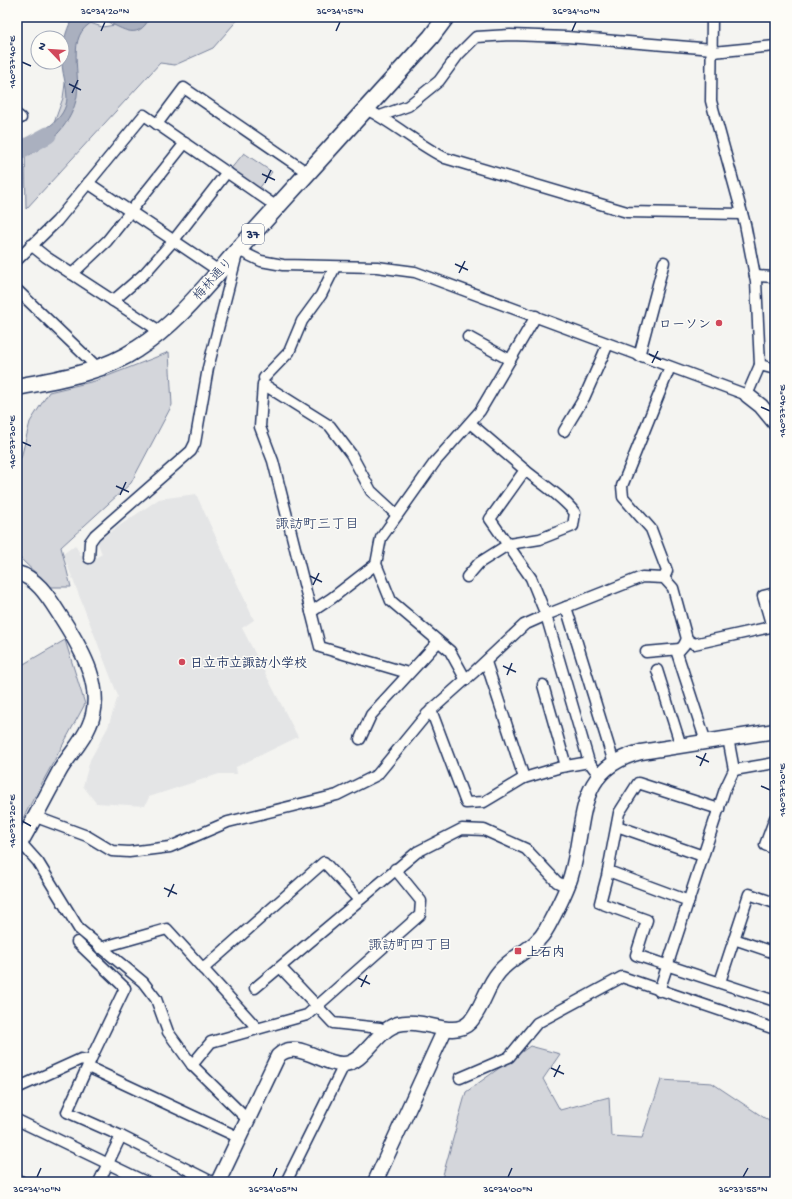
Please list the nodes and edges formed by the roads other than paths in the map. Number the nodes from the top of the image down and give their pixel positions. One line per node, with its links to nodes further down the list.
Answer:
1 (446, 17): 5 (main road, 梅林通り / 37)
2 (712, 17): 4 (street)
3 (775, 46): 4 (street)
4 (713, 50): 6 (street); 14 (street)
5 (366, 109): 6 (street); 10 (main road, 梅林通り / 37)
6 (380, 116): 14 (street)
7 (157, 124): 8 (street); 10 (street); 11 (street)
8 (185, 143): 9 (street); 13 (street)
9 (227, 172): 12 (street); 15 (street)
10 (308, 173): 12 (main road, 梅林通り / 37)
11 (88, 183): 13 (street); 16 (street)
12 (277, 207): 17 (main road, 梅林通り / 37)
13 (130, 212): 15 (street); 22 (street)
14 (742, 214): 23 (street)
15 (174, 240): 21 (street); 26 (street)
16 (31, 245): 18 (street); 22 (street)
17 (238, 250): 20 (street); 21 (main road, 梅林通り / 37); 46 (street)
18 (17, 260)
19 (664, 262): 31 (street)
20 (335, 267): 27 (street); 37 (street)
21 (219, 272): 28 (main road, 梅林通り / 37)
22 (72, 274): 26 (street)
23 (755, 276): 24 (street); 33 (street)
24 (775, 277)
25 (17, 290): 34 (street)
26 (112, 301): 28 (street)
27 (536, 316): 30 (street); 32 (street)
28 (161, 332): 34 (main road, 梅林通り / 37)
29 (468, 337): 32 (street)
30 (608, 344): 31 (street); 42 (street)
31 (639, 356): 35 (street)
32 (510, 360): 40 (street)
33 (760, 365): 36 (street); 39 (street)
34 (98, 368): 38 (main road, 梅林通り / 37)
35 (670, 368): 39 (street); 50 (street)
36 (775, 370)
37 (264, 378)
38 (17, 387)
39 (746, 395): 41 (street)
40 (470, 422): 43 (street); 44 (street)
41 (775, 423)
42 (564, 430)
43 (525, 470): 45 (street); 45 (street)
44 (397, 516): 47 (street); 53 (street)
45 (509, 544): 49 (street); 54 (street)
46 (89, 558)
47 (376, 564): 53 (street); 57 (street)
48 (17, 573): 79 (street)
49 (467, 577)
50 (664, 578): 52 (street); 56 (street)
51 (775, 593): 55 (street)
52 (566, 607): 54 (street); 72 (street)
53 (311, 612): 62 (street)
54 (546, 615): 60 (street); 71 (street)
55 (774, 627): 56 (street)
56 (687, 639): 58 (street)
57 (438, 642): 62 (street); 63 (street)
58 (680, 649): 59 (street); 69 (street)
59 (646, 652)
60 (486, 662): 63 (street); 77 (street)
61 (657, 670): 70 (street)
62 (408, 673): 68 (street)
63 (466, 680): 65 (street)
64 (543, 685): 74 (street)
65 (432, 710): 77 (street); 79 (street)
66 (775, 731): 67 (street)
67 (728, 738): 69 (street); 75 (street)
68 (360, 739)
69 (706, 742): 70 (street)
70 (681, 746): 72 (street)
71 (589, 762): 74 (street); 76 (street)
72 (614, 763): 76 (street)
73 (775, 763): 75 (street)
74 (566, 766): 77 (street)
75 (734, 770): 78 (street)
76 (599, 775): 87 (street)
77 (524, 778)
78 (719, 809): 81 (street); 84 (street)
79 (36, 817): 82 (street)
80 (775, 818): 83 (street)
81 (617, 826): 84 (street); 86 (street)
82 (19, 846): 93 (street)
83 (775, 849)
84 (704, 856): 89 (street)
85 (395, 869): 87 (street); 88 (street); 102 (street)
86 (608, 872): 89 (street); 95 (street)
87 (567, 887): 104 (street)
88 (359, 900): 96 (street); 97 (street)
89 (689, 901): 95 (street)
90 (775, 902): 91 (street)
91 (734, 939): 94 (street); 98 (street)
92 (77, 942): 107 (street)
93 (100, 948): 97 (street); 108 (street)
94 (775, 953)
95 (667, 966): 98 (street); 100 (street)
96 (281, 968): 99 (street); 102 (street)
97 (203, 969): 103 (street)
98 (720, 982): 101 (street)
99 (256, 988)
100 (659, 991): 105 (street); 110 (street)
101 (775, 1001)
102 (316, 1005): 103 (street); 106 (street)
103 (257, 1028): 108 (street)
104 (445, 1029): 106 (street); 124 (street)
105 (775, 1029)
106 (384, 1031): 109 (street)
107 (89, 1064): 111 (street); 114 (street); 115 (street)
108 (192, 1065): 113 (street)
109 (344, 1065): 113 (street); 123 (street)
110 (460, 1078)
111 (17, 1088)
112 (17, 1120): 116 (street)
113 (248, 1120): 115 (street)
114 (121, 1136): 116 (street); 121 (street)
115 (240, 1138): 122 (street)
116 (108, 1163): 119 (street); 120 (street)
117 (17, 1179): 118 (street)
118 (22, 1182)
119 (99, 1182)
120 (146, 1182)
121 (212, 1182)
122 (218, 1182)
123 (286, 1182)
124 (375, 1182)

